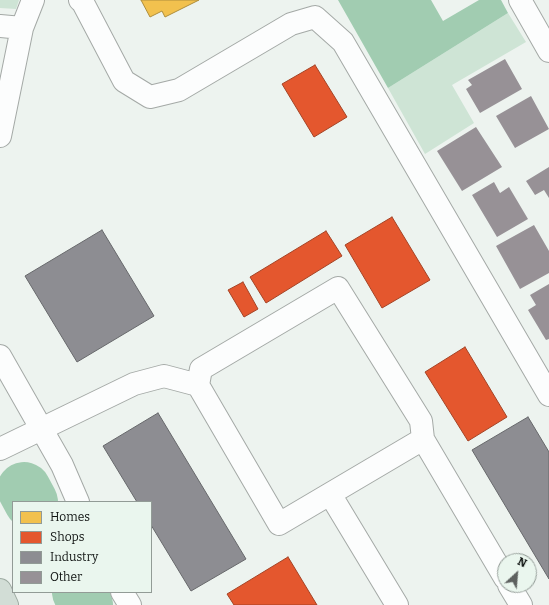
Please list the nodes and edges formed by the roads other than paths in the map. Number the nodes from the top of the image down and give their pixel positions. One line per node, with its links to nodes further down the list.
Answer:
1 (33, 0): 5 (street)
2 (80, 0): 10 (street)
3 (520, 0): 6 (street)
4 (0, 26): 5 (street)
5 (22, 28): 7 (street)
6 (549, 51)
7 (0, 136)
8 (0, 356): 11 (street)
9 (198, 385): 11 (street); 12 (street); 14 (street)
10 (549, 395)
11 (42, 429): 13 (street); 15 (street)
12 (423, 439): 14 (street); 16 (street)
13 (0, 450)
14 (330, 494): 22 (street)
15 (78, 501)
16 (497, 564)
17 (0, 590): 20 (highway)
18 (123, 593): 21 (street)
19 (514, 593): 23 (street)
20 (7, 605)
21 (130, 605)
22 (397, 605)
23 (521, 605)

